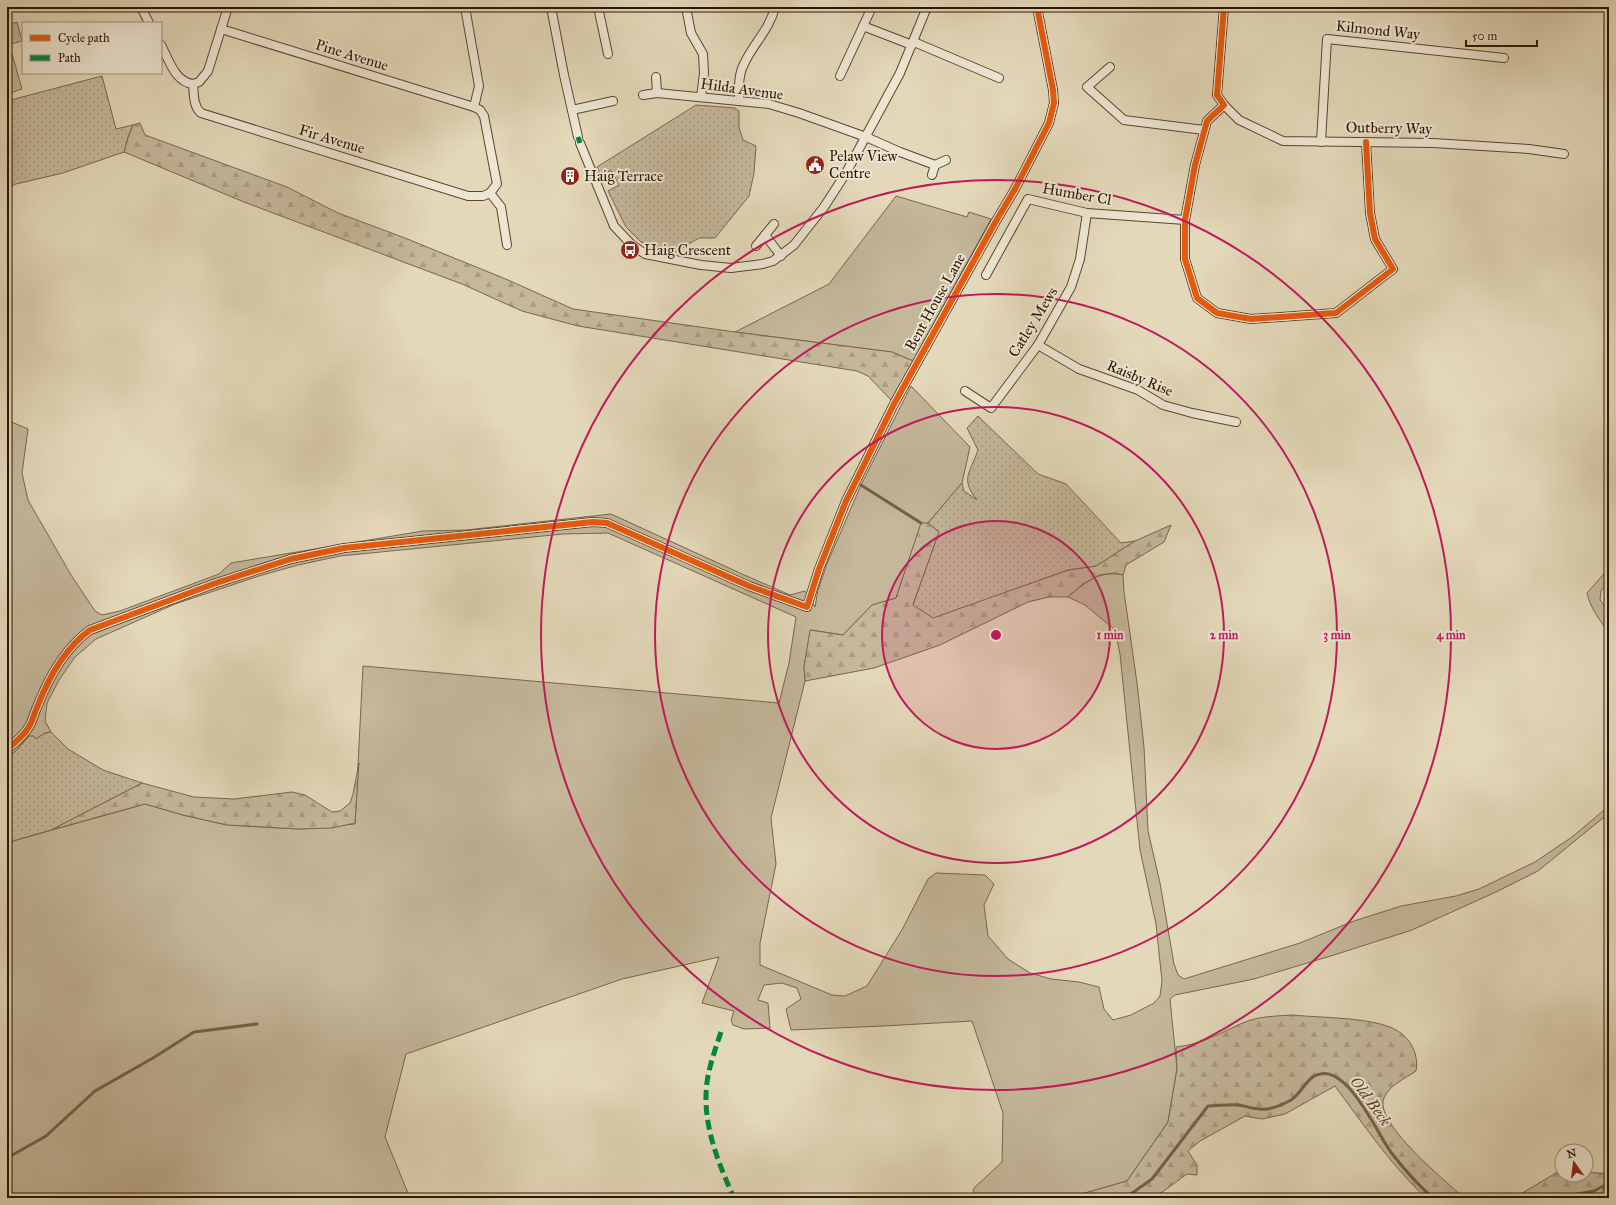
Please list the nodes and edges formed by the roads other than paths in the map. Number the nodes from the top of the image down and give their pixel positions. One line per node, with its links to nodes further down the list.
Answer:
1 (141, 7): 12 (street)
2 (228, 7): 14 (street)
3 (465, 7): 30 (street)
4 (551, 7): 31 (street)
5 (598, 7): 17 (street)
6 (686, 7): 26 (street)
7 (775, 7): 28 (street)
8 (872, 7): 13 (street)
9 (927, 7): 15 (street)
10 (1037, 7): 52 (street, Bent House Lane)
11 (1224, 7): 29 (street)
12 (148, 22)
13 (863, 26): 15 (street); 20 (street)
14 (221, 29): 23 (street); 30 (street, Pine Avenue)
15 (913, 43): 22 (street); 33 (street)
16 (162, 47): 23 (street)
17 (608, 54)
18 (1504, 58): 34 (street, Kilmond Way)
19 (1110, 67): 32 (street)
20 (840, 76)
21 (656, 77): 24 (street)
22 (999, 78)
23 (190, 83): 40 (street, Fir Avenue)
24 (657, 93): 25 (street, Hilda Avenue); 26 (street, Hilda Avenue)
25 (643, 95)
26 (701, 96): 28 (street, Hilda Avenue)
27 (613, 101): 31 (street)
28 (739, 101): 33 (street, Hilda Avenue)
29 (1224, 105): 32 (street); 34 (street, Outberry Way)
30 (474, 107): 40 (street)
31 (572, 110): 47 (street)
32 (1204, 130): 42 (street)
33 (866, 137): 38 (street, Hilda Avenue); 47 (street)
34 (1321, 142): 35 (street, Outberry Way)
35 (1366, 142): 36 (street, Outberry Way); 42 (street)
36 (1564, 154)
37 (946, 160): 38 (street)
38 (934, 165): 39 (street)
39 (932, 175)
40 (490, 193): 45 (street)
41 (1087, 213): 42 (street, Humber Cl); 48 (street, Humber Cl); 49 (street, Catley Mews)
42 (1185, 220)
43 (774, 224): 44 (street)
44 (765, 235): 46 (street); 47 (street)
45 (507, 245)
46 (756, 246)
47 (781, 256)
48 (986, 275)
49 (1038, 345): 50 (street, Catley Mews); 51 (street, Raisby Rise)
50 (965, 390)
51 (1236, 422)
52 (7, 750)

